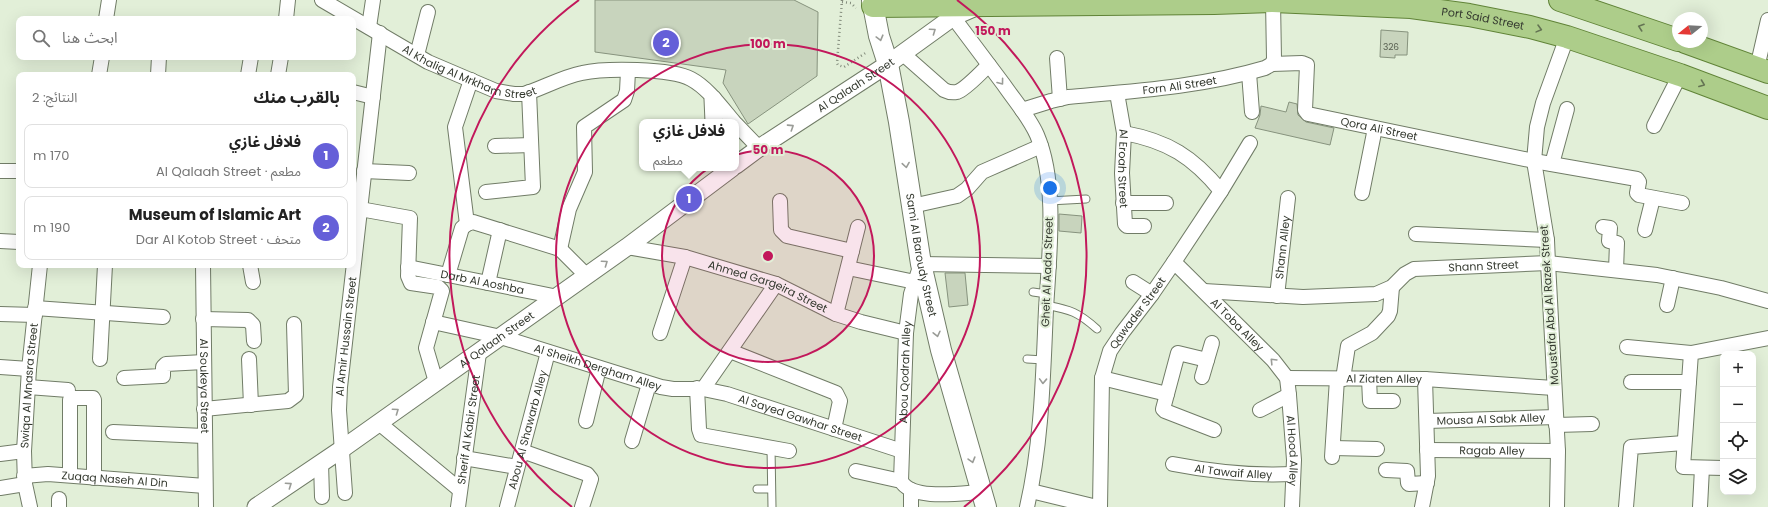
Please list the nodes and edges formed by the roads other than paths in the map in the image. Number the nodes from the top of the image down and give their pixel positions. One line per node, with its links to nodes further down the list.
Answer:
1 (109, 0): 12 (street)
2 (288, 0): 13 (street)
3 (322, 0): 14 (street, Al Khalig Al Mrkham Street)
4 (373, 0): 18 (street, Al Amir Hussain Street)
5 (1560, 0): 20 (main road, one-way to 5)
6 (1273, 1): 7 (main road, Port Said Street); 9 (main road, Port Said Street); 29 (street)
7 (1414, 3): 10 (main road, Port Said Street)
8 (867, 5): 9 (main road, Port Said Street); 23 (main road, Sami Al Baroudy Street, one-way to 23)
9 (977, 6): 15 (street, Al Qalaah Street)
10 (1465, 8): 19 (main road, Port Said Street, one-way to 19)
11 (428, 12): 22 (street)
12 (106, 16)
13 (286, 16)
14 (350, 16)
15 (953, 17): 23 (street, Al Qalaah Street, one-way to 15); 30 (street, Gheit Al Aada Street)
16 (356, 19): 18 (street, Al Khalig Al Mrkham Street)
17 (1768, 20): 31 (street)
18 (375, 30): 22 (street, Al Khalig Al Mrkham Street); 43 (street, Al Amir Hussain Street)
19 (1567, 37): 38 (main road, Port Said Street); 61 (street, Moustafa Abd Al Razek Street)
20 (1672, 38)
21 (1702, 48): 31 (main road)
22 (417, 55): 39 (street, Al Khalig Al Mrkham Street)
23 (895, 58): 30 (street); 60 (street, Al Qalaah Street, one-way to 23); 80 (main road, Sami Al Baroudy Street, one-way to 80)
24 (1057, 58): 45 (street)
25 (102, 60): 33 (street)
26 (159, 60): 34 (street)
27 (251, 60): 35 (street)
28 (280, 60): 36 (street)
29 (1272, 64): 37 (street, Forn Ali Street); 54 (street, Qora Ali Street)
30 (989, 65): 48 (street, Gheit Al Aada Street, one-way to 48)
31 (1763, 70)
32 (628, 71): 40 (street, Al Khalig Al Mrkham Street); 44 (street, Al Khalig Al Mrkham Street); 94 (street)
33 (100, 72)
34 (158, 72)
35 (249, 72)
36 (278, 72)
37 (1249, 73): 42 (street, Forn Ali Street); 49 (street)
38 (1680, 76): 46 (main road, Port Said Street, one-way to 46); 52 (street)
39 (471, 80): 40 (street, Al Khalig Al Mrkham Street); 82 (street)
40 (529, 92): 57 (street)
41 (356, 93): 43 (street)
42 (1117, 93): 45 (street, Forn Ali Street); 55 (street, Al Eroah Street)
43 (373, 97): 65 (street, Al Amir Hussain Street)
44 (713, 99): 50 (street); 51 (street, Al Khalig Al Mrkham Street)
45 (1060, 99): 48 (street, Forn Ali Street)
46 (1768, 108)
47 (1567, 109): 63 (street)
48 (1022, 110): 59 (street, Gheit Al Aada Street)
49 (1252, 112)
50 (714, 119)
51 (731, 119)
52 (1654, 126)
53 (739, 127): 60 (street, Al Khalig Al Mrkham Street)
54 (1375, 128): 61 (street, Qora Ali Street); 71 (street)
55 (1124, 133): 69 (street); 77 (street, Al Eroah Street)
56 (1250, 143): 69 (street, Qawader Street)
57 (531, 145): 58 (street); 70 (street)
58 (495, 146)
59 (1041, 146): 76 (street, Gheit Al Aada Street); 80 (street)
60 (759, 148): 62 (street, Al Qalaah Street)
61 (1534, 161): 63 (street, Qora Ali Street); 90 (street, Moustafa Abd Al Razek Street)
62 (739, 163)
63 (1552, 164): 73 (street, Qora Ali Street)
64 (0, 171): 66 (street)
65 (364, 171): 67 (street); 81 (street, Al Amir Hussain Street)
66 (16, 172)
67 (408, 173)
68 (717, 174): 93 (street, Al Qalaah Street)
69 (1221, 191): 97 (street, Qawader Street)
70 (486, 192)
71 (1362, 193)
72 (1288, 198): 121 (street, Shann Alley)
73 (1653, 198): 79 (street); 87 (street)
74 (1086, 199): 76 (lane)
75 (780, 201): 95 (street)
76 (1050, 202): 99 (street, Gheit Al Aada Street)
77 (1123, 203): 78 (street); 83 (street, Al Eroah Street)
78 (1166, 203)
79 (1682, 203)
80 (912, 206): 108 (main road, Sami Al Baroudy Street)
81 (360, 209): 89 (street, Al Amir Hussain Street); 100 (street)
82 (467, 224): 86 (street); 109 (street)
83 (1144, 226)
84 (858, 227): 95 (street)
85 (1603, 227): 107 (street)
86 (500, 230): 94 (street); 114 (street)
87 (1645, 230)
88 (1416, 234): 90 (street)
89 (356, 238)
90 (1546, 240): 98 (street, Moustafa Abd Al Razek Street)
91 (0, 241): 92 (street)
92 (16, 242)
93 (627, 247): 96 (street, Ahmed Gargeira Street); 110 (street, Al Qalaah Street, one-way to 93)
94 (560, 249): 110 (street)
95 (852, 251): 106 (street)
96 (685, 257): 115 (street, Ahmed Gargeira Street); 134 (street)
97 (1174, 262): 117 (street, Al Toba Alley); 119 (street, Qawader Street)
98 (1548, 263): 107 (street, Shann Street); 116 (street, Shann Street); 166 (street, Moustafa Abd Al Razek Street)
99 (1049, 266): 108 (street); 122 (street, Gheit Al Aada Street)
100 (408, 267): 109 (street, Darb Al Aoshba); 131 (street)
101 (40, 268): 125 (street, Swiqa Al Mnasra Street)
102 (105, 268): 126 (street)
103 (202, 268): 130 (street, Al Soukeya Street)
104 (251, 268): 112 (street)
105 (352, 268): 187 (street, Al Amir Hussain Street)
106 (848, 268): 108 (street); 128 (street)
107 (1616, 270): 111 (street, Shann Street)
108 (918, 273): 135 (street, Abou Qodrah Alley); 218 (main road, Sami Al Baroudy Street, one-way to 218)
109 (448, 275): 114 (street, Darb Al Aoshba)
110 (587, 276): 120 (street, Al Qalaah Street)
111 (1673, 278): 123 (street, Shann Street); 124 (street)
112 (253, 282)
113 (1133, 282): 119 (street)
114 (488, 283): 120 (street, Darb Al Aoshba)
115 (776, 284): 128 (street, Ahmed Gargeira Street); 141 (street)
116 (1392, 287): 121 (street, Shann Street); 158 (street)
117 (1204, 291): 121 (street, Shann Street); 157 (street, Al Toba Alley, one-way to 117)
118 (1033, 292): 122 (lane)
119 (1152, 294): 156 (street, Qawader Street)
120 (558, 296): 136 (street, Al Qalaah Street)
121 (1277, 296)
122 (1047, 299): 133 (lane); 148 (street, Gheit Al Aada Street)
123 (1768, 301)
124 (1667, 305)
125 (35, 312): 126 (street); 127 (street); 153 (street, Swiqa Al Mnasra Street)
126 (103, 312): 129 (street); 145 (street)
127 (0, 314)
128 (836, 314): 135 (street, Ahmed Gargeira Street)
129 (163, 316)
130 (203, 319): 138 (street); 150 (street, Al Soukeya Street)
131 (433, 322): 136 (street, Al Sheikh Dergham Alley); 161 (street)
132 (294, 324): 172 (street)
133 (1097, 329)
134 (660, 333)
135 (906, 333): 193 (street, Abou Qodrah Alley)
136 (500, 337): 142 (street, Al Qalaah Street); 143 (street, Al Sheikh Dergham Alley)
137 (1768, 338): 144 (street)
138 (254, 341)
139 (1212, 343): 149 (street)
140 (1627, 347): 144 (street)
141 (730, 351): 167 (street); 180 (street)
142 (479, 352): 161 (street, Al Qalaah Street); 196 (street, Sherif Al Kabir Street)
143 (548, 352): 152 (street, Al Sheikh Dergham Alley); 191 (street, Abou Al Shawarb Alley)
144 (1691, 353): 163 (street)
145 (100, 359)
146 (249, 359): 172 (street)
147 (1027, 359): 148 (lane)
148 (1044, 360): 215 (street, Gheit Al Aada Street, one-way to 215)
149 (1207, 360): 154 (street); 169 (street)
150 (204, 362): 155 (street); 173 (street, Al Soukeya Street)
151 (0, 367): 153 (street)
152 (599, 368): 164 (street, Al Sheikh Dergham Alley); 175 (street)
153 (29, 369): 165 (street, Swiqa Al Mnasra Street)
154 (1202, 377)
155 (124, 378)
156 (1102, 378): 169 (street); 230 (street, Qawader Street)
157 (1287, 378): 158 (street, Al Ziaten Alley); 170 (street)
158 (1340, 379): 159 (street, Al Ziaten Alley); 188 (street)
159 (1369, 379): 160 (street, Al Ziaten Alley); 171 (street)
160 (1426, 379): 166 (street); 176 (street, Al Ziaten Alley)
161 (436, 382): 178 (street, Al Qalaah Street, one-way to 161)
162 (1632, 382): 163 (street)
163 (1689, 382): 185 (street)
164 (649, 384): 167 (street, Al Sheikh Dergham Alley); 184 (street)
165 (28, 387): 168 (street); 190 (street, Swiqa Al Mnasra Street)
166 (1554, 388): 177 (street, Moustafa Abd Al Razek Street)
167 (700, 389): 180 (street, Al Sayed Gawhar Street); 186 (street)
168 (68, 390)
169 (1167, 394): 181 (street)
170 (1289, 395): 174 (street); 204 (street, Al Hood Alley)
171 (1393, 401)
172 (251, 405): 173 (street)
173 (204, 409): 183 (street, Al Soukeya Street)
174 (1260, 410)
175 (586, 421)
176 (1426, 421): 177 (street, Mousa Al Sabk Alley); 189 (street, Al Ziaten Alley)
177 (1556, 421): 179 (street, Mousa Al Sabk Alley); 194 (street, Moustafa Abd Al Razek Street)
178 (379, 423): 187 (street, Al Qalaah Street); 214 (street)
179 (1592, 424)
180 (834, 429): 193 (street, Al Sayed Gawhar Street)
181 (1214, 430)
182 (113, 432): 183 (street)
183 (204, 436): 209 (street, Al Soukeya Street)
184 (632, 441)
185 (1684, 443): 200 (street); 234 (street)
186 (771, 448): 192 (street); 212 (lane)
187 (342, 449): 197 (street, Al Qalaah Street); 216 (street, Al Amir Hussain Street)
188 (1377, 449)
189 (1427, 450): 194 (street, Ragab Alley); 208 (street, Al Ziaten Alley)
190 (24, 451): 195 (street); 207 (street, Swiqa Al Mnasra Street)
191 (522, 451): 199 (street, Abou Al Shawarb Alley); 225 (street)
192 (789, 451)
193 (902, 451): 210 (street, Abou Qodrah Alley)
194 (1558, 451): 233 (street, Moustafa Abd Al Razek Street)
195 (0, 454)
196 (464, 458): 199 (street); 214 (street, Sherif Al Kabir Street)
197 (321, 463): 217 (street); 222 (street, Al Qalaah Street, one-way to 197)
198 (1173, 464): 204 (street, Al Tawaif Alley)
199 (517, 467): 224 (street, Abou Al Shawarb Alley)
200 (1702, 468): 201 (street); 235 (street)
201 (1720, 468)
202 (1386, 470): 208 (street)
203 (856, 471): 210 (street)
204 (1293, 474): 231 (street, Al Hood Alley)
205 (70, 476): 206 (street, Zuqaq Naseh Al Din); 206 (street); 207 (street, Zuqaq Naseh Al Din)
206 (94, 478): 209 (street, Zuqaq Naseh Al Din)
207 (25, 480): 211 (street, Zuqaq Naseh Al Din); 220 (street, Swiqa Al Mnasra Street)
208 (1427, 483): 232 (street, Al Ziaten Alley)
209 (205, 486): 221 (street, Al Soukeya Street)
210 (906, 486): 218 (street); 227 (street, Abou Qodrah Alley)
211 (0, 488)
212 (771, 488): 213 (lane); 226 (lane)
213 (757, 489)
214 (460, 490): 223 (street, Sherif Al Kabir Street)
215 (1031, 491): 219 (street); 228 (street, Gheit Al Aada Street)
216 (345, 493)
217 (322, 497)
218 (984, 500)
219 (1071, 504): 229 (street)
220 (30, 507)
221 (206, 507)
222 (256, 507)
223 (458, 507)
224 (507, 507)
225 (582, 507)
226 (772, 507)
227 (910, 507)
228 (1027, 507)
229 (1097, 507)
230 (1100, 507)
231 (1292, 507)
232 (1422, 507)
233 (1557, 507)
234 (1626, 507)
235 (1700, 507)

